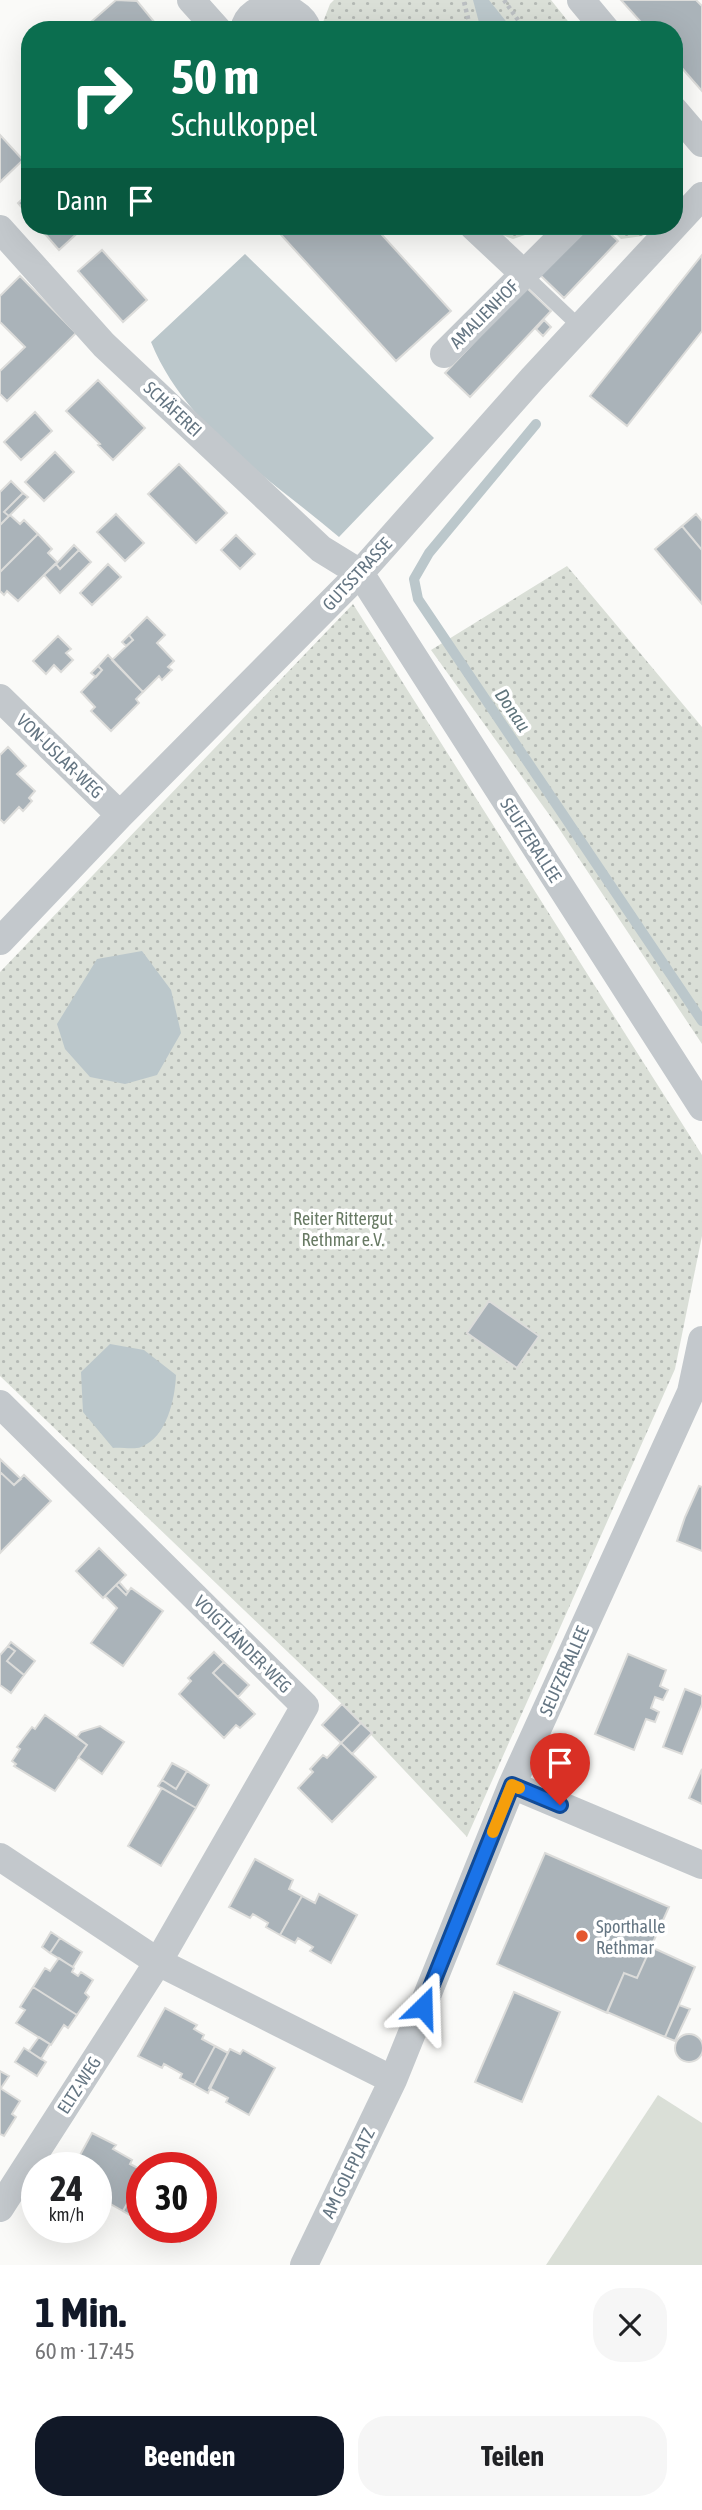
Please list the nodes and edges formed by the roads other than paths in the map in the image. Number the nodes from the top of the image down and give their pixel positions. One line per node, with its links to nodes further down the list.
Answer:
1 (191, 0): 4 (street)
2 (581, 0): 6 (street)
3 (305, 13): 5 (street)
4 (210, 21)
5 (245, 21)
6 (598, 21)
7 (683, 121): 8 (street)
8 (702, 143)
9 (702, 196): 10 (street, GUTSSTRASSE)
10 (683, 216)
11 (0, 229): 18 (street, SCHÄFEREI)
12 (482, 235): 15 (street, AMALIENHOF)
13 (563, 235): 15 (street, AMALIENHOF)
14 (666, 235): 16 (street, GUTSSTRASSE)
15 (524, 274): 16 (lane); 17 (street, AMALIENHOF)
16 (580, 327): 18 (street, GUTSSTRASSE)
17 (444, 354)
18 (360, 573): 20 (street, GUTSSTRASSE); 22 (street, SEUFZERALLEE)
19 (0, 698): 20 (street, VON-USLAR-WEG)
20 (120, 815): 21 (street, GUTSSTRASSE)
21 (0, 941)
22 (702, 1107)
23 (702, 1340): 24 (street, SEUFZERALLEE)
24 (696, 1389): 26 (street, SEUFZERALLEE)
25 (0, 1404): 29 (street, VOIGTLÄNDER-WEG)
26 (512, 1785): 28 (street); 30 (street, SEUFZERALLEE)
27 (0, 1857): 29 (street)
28 (702, 1865)
29 (158, 1962): 30 (street); 31 (street, ELTZ-WEG)
30 (393, 2080): 32 (street, AM GOLFPLATZ)
31 (0, 2207)
32 (303, 2265)

